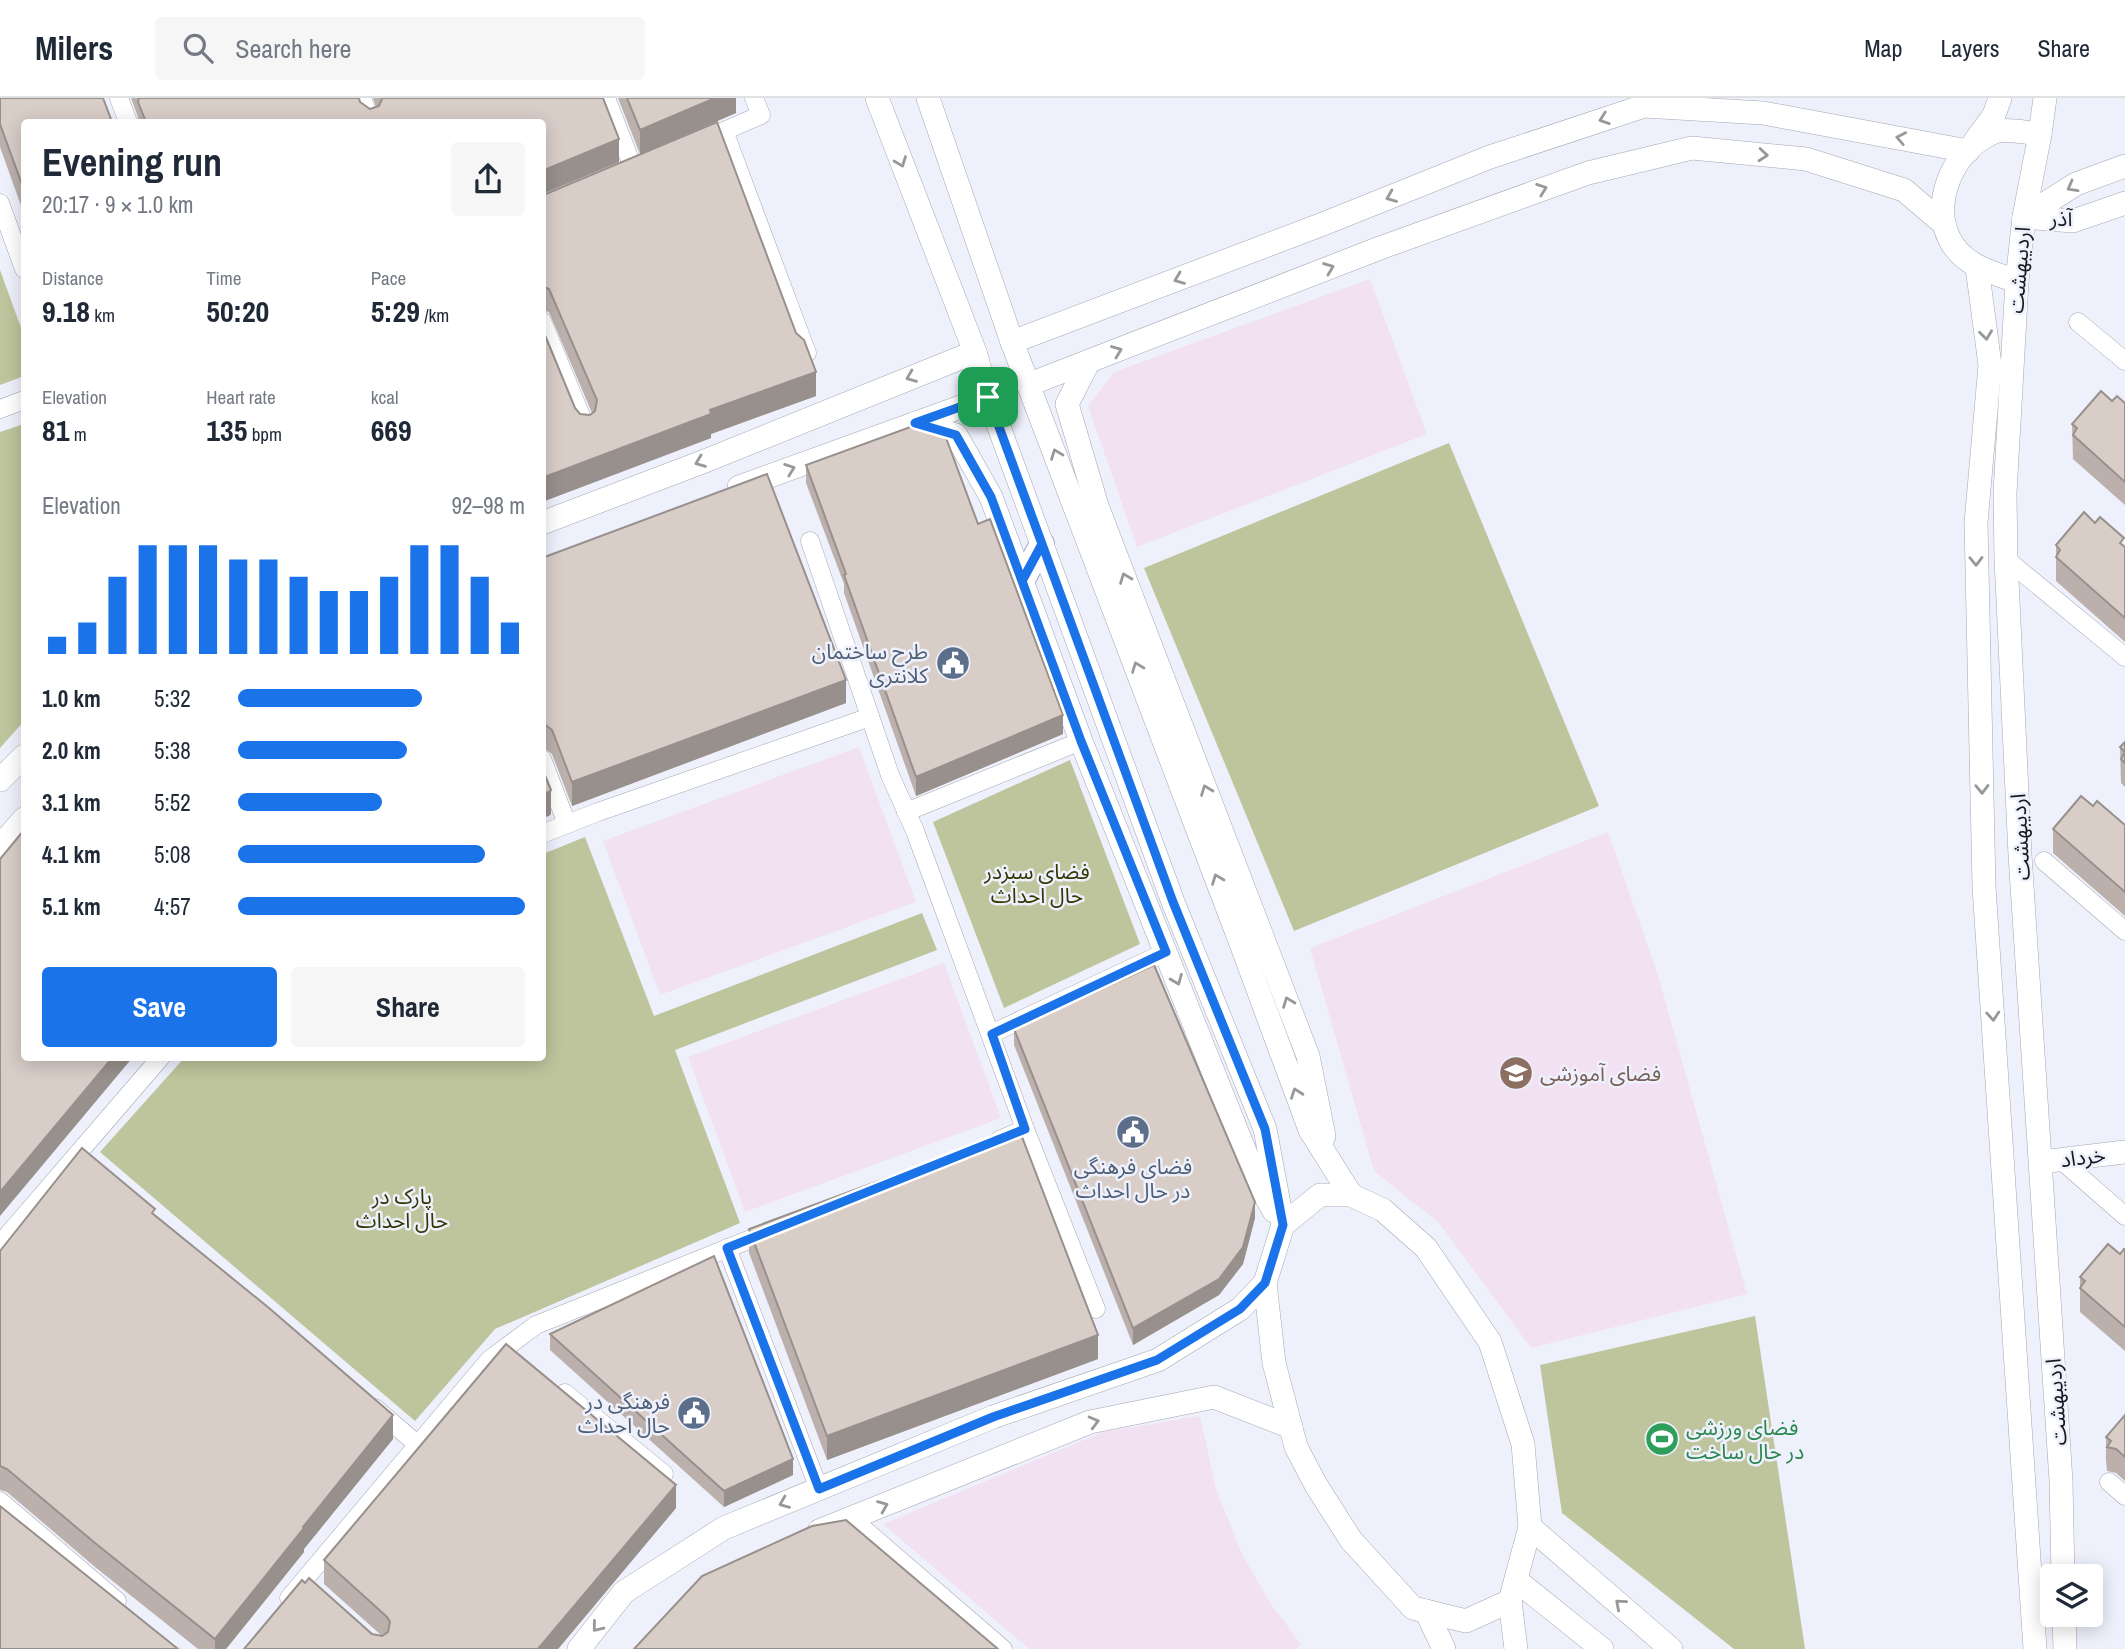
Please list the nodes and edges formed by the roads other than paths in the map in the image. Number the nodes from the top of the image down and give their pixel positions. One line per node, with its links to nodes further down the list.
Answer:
1 (119, 98): 9 (street)
2 (362, 98): 10 (street)
3 (606, 98): 16 (street)
4 (754, 98): 11 (street)
5 (877, 98): 27 (street, one-way to 27)
6 (929, 98): 26 (street)
7 (2000, 98): 14 (street)
8 (2045, 98): 12 (street, اردیبهشت)
9 (127, 119)
10 (370, 119)
11 (724, 131): 13 (street); 28 (street)
12 (2040, 134): 14 (street); 19 (street, اردیبهشت)
13 (691, 146)
14 (1970, 147): 20 (street); 26 (street, one-way to 26)
15 (2125, 166): 19 (street, آذر, one-way to 19)
16 (634, 170)
17 (0, 203): 21 (street)
18 (2125, 203): 19 (street, آذر)
19 (2024, 217): 23 (street, اردیبهشت)
20 (1944, 224): 22 (street); 29 (street, one-way to 20)
21 (21, 260)
22 (1977, 267): 23 (street); 96 (street, one-way to 96)
23 (2017, 281): 41 (street, اردیبهشت)
24 (2078, 322): 30 (street)
25 (546, 331): 36 (street)
26 (1012, 342): 31 (street)
27 (975, 352): 32 (street); 38 (street, one-way to 38)
28 (807, 353)
29 (1089, 361): 31 (street); 63 (street, one-way to 29)
30 (2125, 361)
31 (1030, 384): 63 (street, one-way to 31)
32 (988, 397): 35 (street); 40 (street)
33 (21, 401): 34 (street)
34 (0, 409)
35 (915, 423): 37 (street, one-way to 35); 42 (street)
36 (586, 428)
37 (720, 495)
38 (546, 521)
39 (810, 541): 44 (street)
40 (1042, 544): 42 (main road); 67 (street)
41 (2006, 559): 43 (street); 62 (street, اردیبهشت)
42 (1022, 581): 45 (street)
43 (2125, 657)
44 (870, 717): 49 (street); 51 (street)
45 (1081, 741): 49 (street); 56 (street)
46 (21, 759): 48 (street)
47 (546, 769): 51 (street)
48 (0, 780)
49 (906, 812): 57 (street)
50 (21, 822): 53 (street)
51 (567, 824): 52 (street)
52 (546, 832)
53 (0, 846)
54 (2044, 861): 55 (street)
55 (2125, 931)
56 (1166, 952): 57 (street); 67 (street, one-way to 67)
57 (992, 1034): 59 (street)
58 (158, 1061): 68 (street)
59 (1025, 1129): 60 (street); 71 (street)
60 (986, 1144)
61 (2125, 1152): 62 (street, خرداد)
62 (2051, 1161): 65 (street); 84 (street, اردیبهشت)
63 (1329, 1163): 64 (street)
64 (1351, 1195): 67 (street); 82 (street)
65 (2125, 1216)
66 (792, 1222): 69 (street)
67 (1283, 1225): 70 (street)
68 (0, 1244)
69 (727, 1248): 75 (street); 78 (street)
70 (1265, 1283): 74 (street); 78 (street)
71 (1096, 1309)
72 (550, 1380): 76 (street)
73 (366, 1400): 75 (street)
74 (1291, 1427): 81 (street, one-way to 74); 87 (street)
75 (418, 1445): 86 (street)
76 (664, 1474)
77 (2109, 1482): 79 (street)
78 (819, 1489): 90 (street, one-way to 90)
79 (2125, 1496)
80 (0, 1502): 88 (street)
81 (851, 1518): 83 (street); 91 (street)
82 (1530, 1527): 85 (street); 95 (street, one-way to 82)
83 (800, 1540)
84 (2063, 1564)
85 (1513, 1590): 87 (street); 93 (street); 94 (street)
86 (279, 1610)
87 (1426, 1611): 92 (street)
88 (133, 1614)
89 (2064, 1627): 97 (street)
90 (579, 1649)
91 (1003, 1649)
92 (1444, 1649)
93 (1516, 1649)
94 (1602, 1649)
95 (1671, 1649)
96 (2035, 1649)
97 (2065, 1649)

